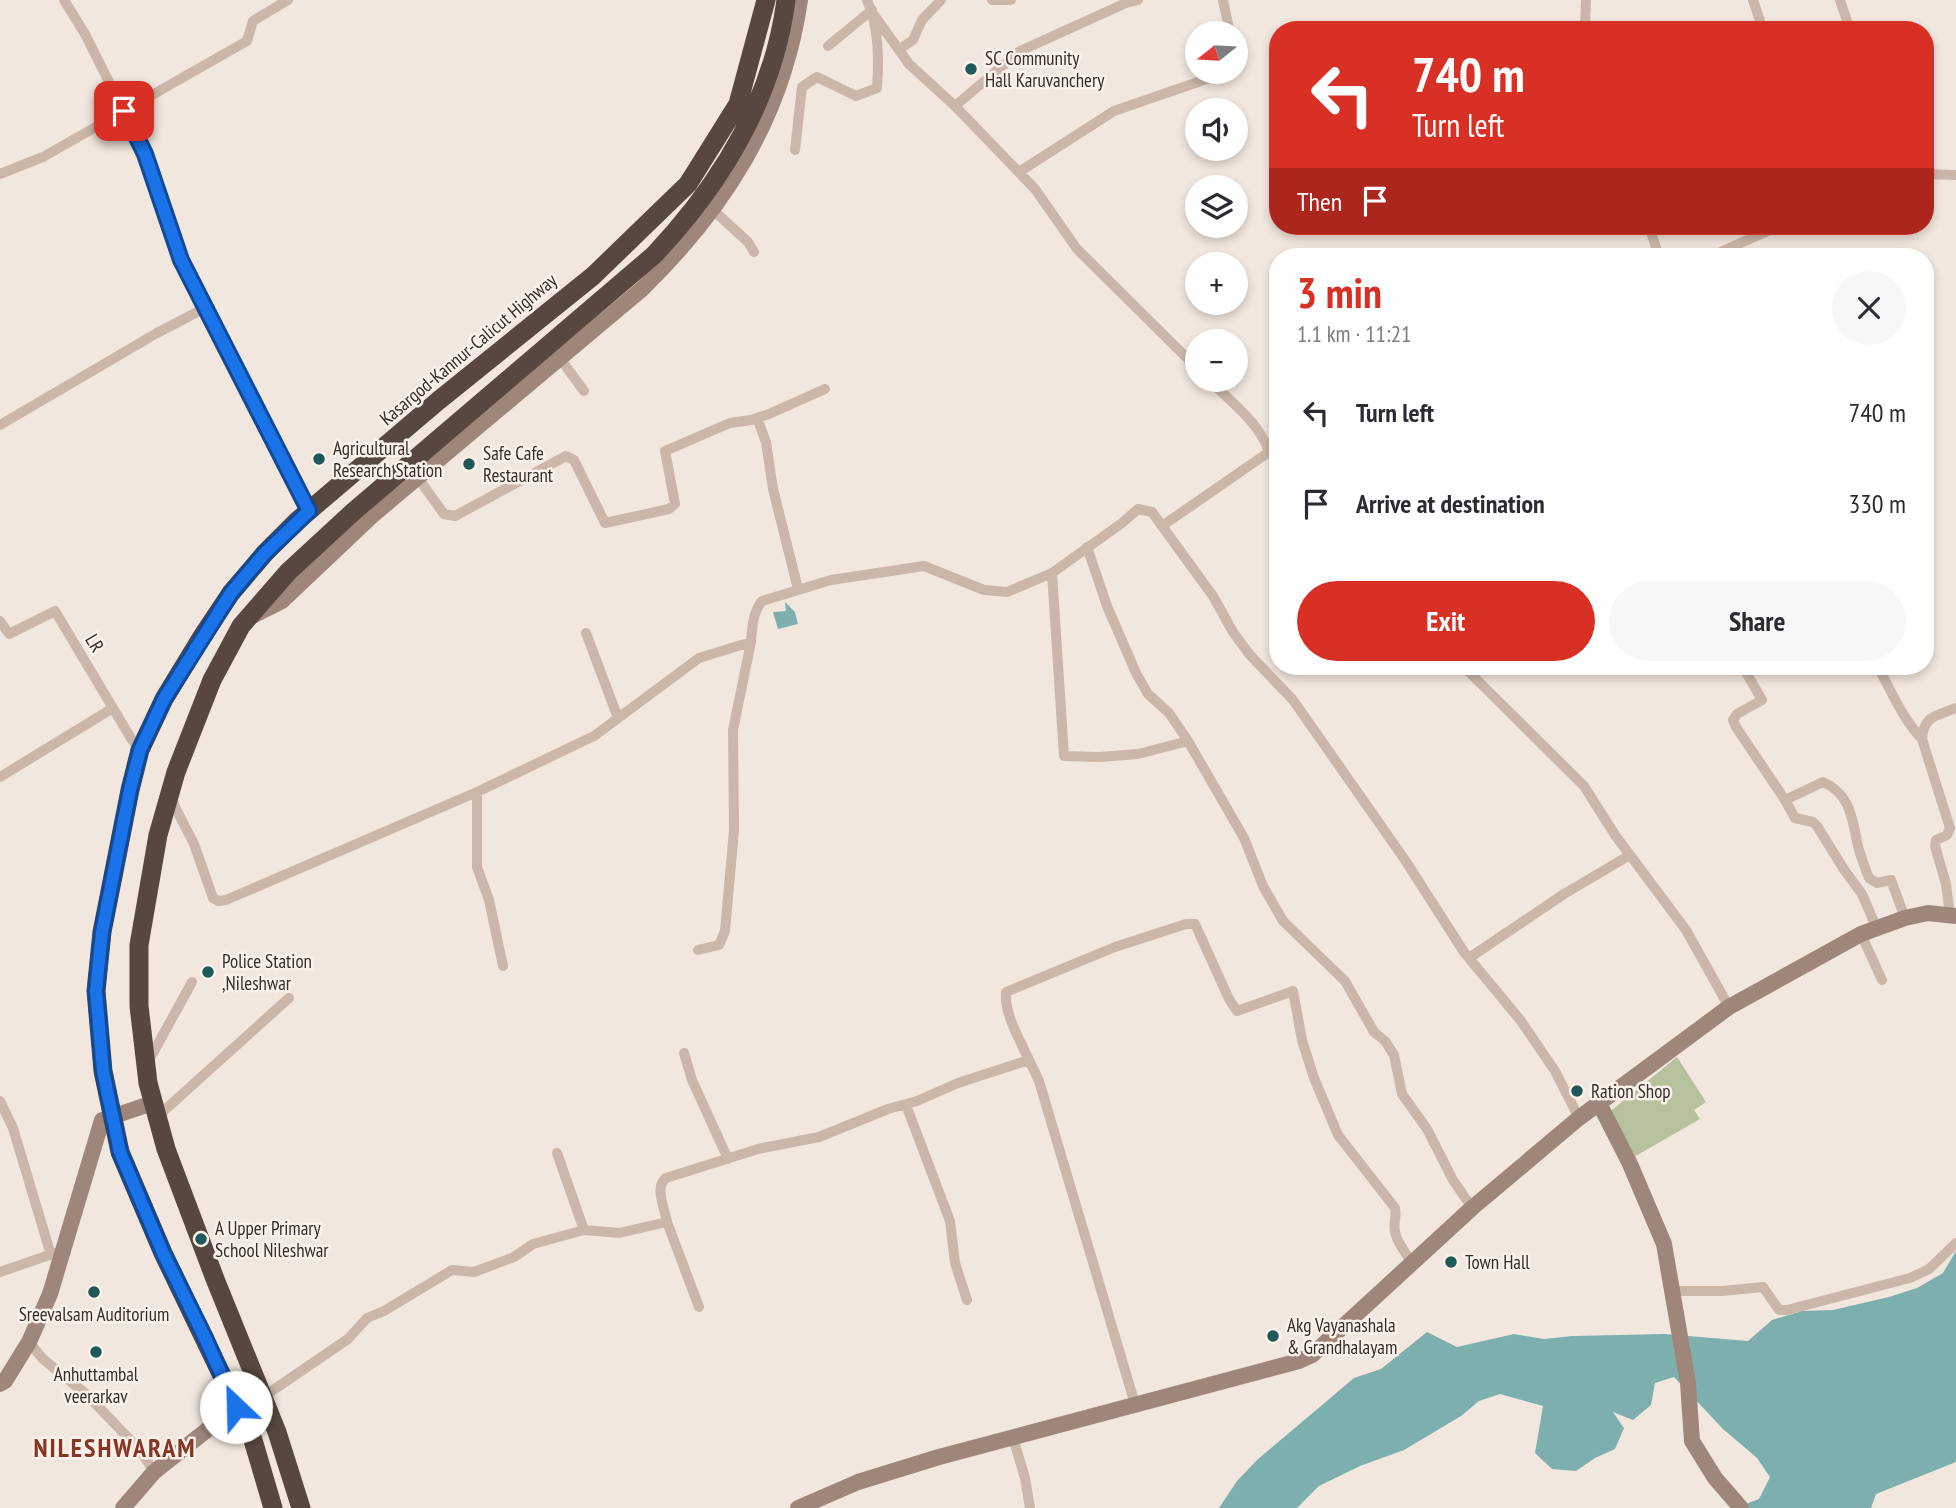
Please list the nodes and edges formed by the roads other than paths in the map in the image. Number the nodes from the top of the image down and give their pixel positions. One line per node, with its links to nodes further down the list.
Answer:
1 (64, 0): 25 (street)
2 (288, 0): 25 (street)
3 (757, 0): 20 (main road)
4 (766, 0): 20 (highway, Kasargod-Kannur-Calicut Highway)
5 (786, 0): 51 (highway)
6 (800, 0): 31 (main road)
7 (941, 0): 22 (street)
8 (992, 0): 9 (street)
9 (1010, 0)
10 (1138, 0): 24 (street)
11 (1223, 0): 16 (street)
12 (1586, 0): 17 (street)
13 (1753, 0): 18 (street)
14 (1840, 0): 19 (street)
15 (871, 9): 21 (street); 22 (street); 26 (street)
16 (1227, 21)
17 (1586, 21)
18 (1760, 21)
19 (1847, 21)
20 (758, 33): 46 (highway, Kasargod-Kannur-Calicut Highway)
21 (828, 46)
22 (900, 49): 24 (street)
23 (1192, 84): 27 (street)
24 (955, 106): 27 (street)
25 (124, 111): 28 (street); 35 (street)
26 (795, 150)
27 (1019, 172): 36 (street)
28 (0, 174)
29 (1934, 174): 30 (street)
30 (1956, 175)
31 (713, 210): 34 (street); 37 (main road)
32 (1759, 235): 33 (street)
33 (1729, 248)
34 (754, 252)
35 (205, 308): 42 (street); 46 (street)
36 (1185, 356)
37 (559, 357): 39 (street); 45 (main road)
38 (825, 390): 41 (street)
39 (584, 391)
40 (1221, 392): 43 (street)
41 (757, 418): 45 (street); 50 (street)
42 (0, 425)
43 (1269, 445)
44 (1269, 454): 47 (street)
45 (418, 478): 51 (main road)
46 (309, 511): 65 (highway, Kasargod-Kannur-Calicut Highway)
47 (1162, 526): 48 (street); 56 (street)
48 (1087, 548): 49 (street); 64 (street)
49 (1052, 573): 50 (street); 64 (street)
50 (799, 589): 54 (street)
51 (248, 618): 67 (highway)
52 (0, 621): 60 (street, LR)
53 (586, 633): 62 (street)
54 (751, 642): 62 (street); 75 (street)
55 (1269, 675): 76 (street)
56 (1269, 675)
57 (1472, 675): 70 (street)
58 (1748, 675): 69 (street)
59 (1882, 675): 63 (street)
60 (113, 708): 65 (street, LR); 66 (street)
61 (1956, 708): 63 (street)
62 (618, 718): 68 (street)
63 (1922, 739): 71 (street)
64 (1188, 741): 93 (street)
65 (140, 750): 89 (highway, Kasargod-Kannur-Calicut Highway)
66 (0, 777)
67 (171, 792): 68 (street); 84 (highway)
68 (477, 792): 77 (street)
69 (1785, 800): 72 (street); 73 (street)
70 (1630, 855): 76 (street); 81 (street)
71 (1953, 916): 72 (main road)
72 (1905, 918): 73 (main road)
73 (1877, 929): 74 (main road)
74 (1861, 934): 78 (street); 81 (main road)
75 (698, 950)
76 (1469, 958): 90 (street)
77 (503, 966)
78 (1882, 980)
79 (192, 982): 84 (street)
80 (289, 998): 88 (street)
81 (1729, 1007): 86 (main road)
82 (684, 1053): 92 (street)
83 (1029, 1060): 87 (street); 98 (street); 106 (street)
84 (146, 1067): 88 (highway)
85 (0, 1101): 97 (street)
86 (1599, 1103): 90 (main road); 100 (main road)
87 (906, 1105): 92 (street); 101 (street)
88 (155, 1110): 89 (main road); 105 (highway)
89 (113, 1116): 97 (main road); 107 (highway, Kasargod-Kannur-Calicut Highway)
90 (1579, 1118): 93 (main road)
91 (557, 1153): 95 (street)
92 (728, 1159): 94 (street)
93 (1472, 1208): 98 (main road)
94 (667, 1222): 95 (street); 102 (street)
95 (584, 1230): 105 (street)
96 (1956, 1243): 100 (street)
97 (57, 1253): 99 (street); 103 (main road)
98 (1412, 1264): 106 (main road)
99 (0, 1272)
100 (1672, 1291): 115 (main road)
101 (967, 1300)
102 (699, 1307)
103 (29, 1342): 104 (main road); 109 (street)
104 (0, 1384)
105 (263, 1397): 112 (highway)
106 (1135, 1404): 108 (main road)
107 (236, 1407): 109 (main road); 111 (highway, Kasargod-Kannur-Calicut Highway)
108 (1013, 1438): 113 (main road); 114 (street)
109 (154, 1472): 110 (main road)
110 (123, 1508)
111 (273, 1508)
112 (301, 1508)
113 (798, 1508)
114 (1030, 1508)
115 (1741, 1508)

